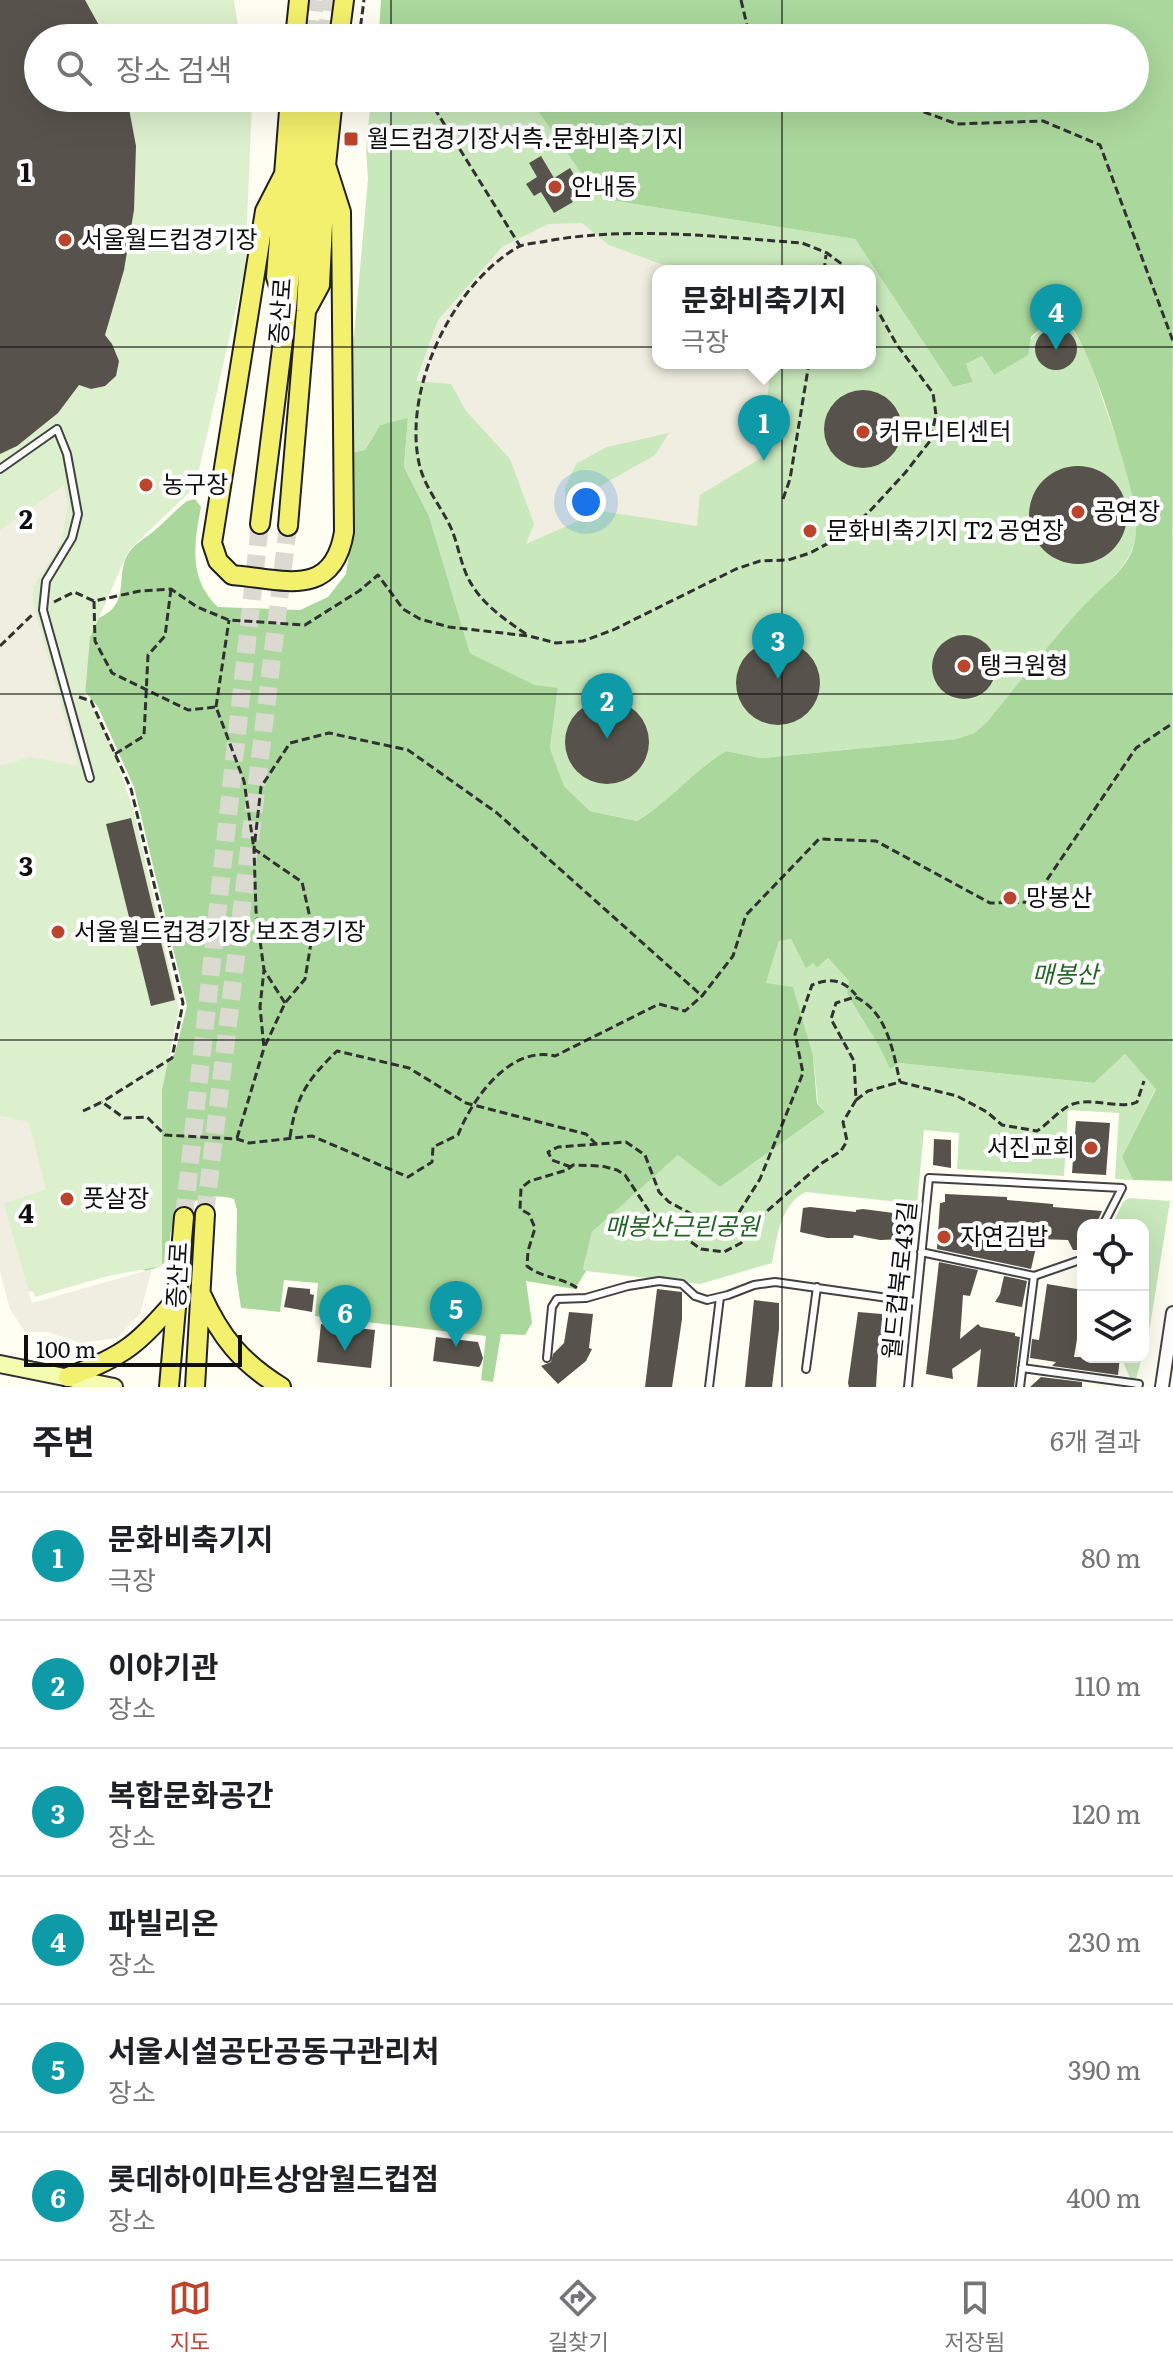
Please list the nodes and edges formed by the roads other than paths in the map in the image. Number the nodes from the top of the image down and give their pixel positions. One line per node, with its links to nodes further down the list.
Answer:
1 (299, 0): 3 (main road)
2 (344, 0): 4 (main road)
3 (296, 24)
4 (341, 24)
5 (289, 112): 10 (main road)
6 (303, 112): 11 (main road, 증산로)
7 (319, 112): 12 (main road, 증산로)
8 (332, 112): 9 (main road)
9 (326, 165): 10 (main road); 12 (main road)
10 (283, 176): 11 (main road)
11 (287, 308): 14 (main road, 증산로)
12 (306, 311): 15 (main road, 증산로)
13 (0, 469): 16 (lane)
14 (260, 524)
15 (288, 526)
16 (90, 778)
17 (205, 1214): 24 (main road, 증산로)
18 (184, 1217): 26 (main road, 증산로)
19 (1106, 1219): 20 (lane, 월드컵북로43길)
20 (921, 1252): 22 (lane); 27 (lane, 월드컵북로43길)
21 (1077, 1261): 22 (lane)
22 (1034, 1276): 31 (lane)
23 (817, 1287): 25 (lane); 27 (lane); 32 (lane)
24 (201, 1294): 36 (main road, 증산로); 37 (main road)
25 (720, 1297): 29 (lane); 38 (lane)
26 (178, 1298): 33 (main road); 35 (main road, 증산로)
27 (916, 1302): 39 (lane, 월드컵북로43길)
28 (1173, 1315): 42 (street)
29 (547, 1358)
30 (0, 1364): 33 (main road)
31 (1022, 1368): 40 (lane); 41 (lane)
32 (806, 1369)
33 (68, 1377): 34 (main road)
34 (114, 1387)
35 (169, 1387)
36 (195, 1387)
37 (281, 1387)
38 (709, 1387)
39 (908, 1387)
40 (1020, 1387)
41 (1138, 1387)
42 (1162, 1387)

